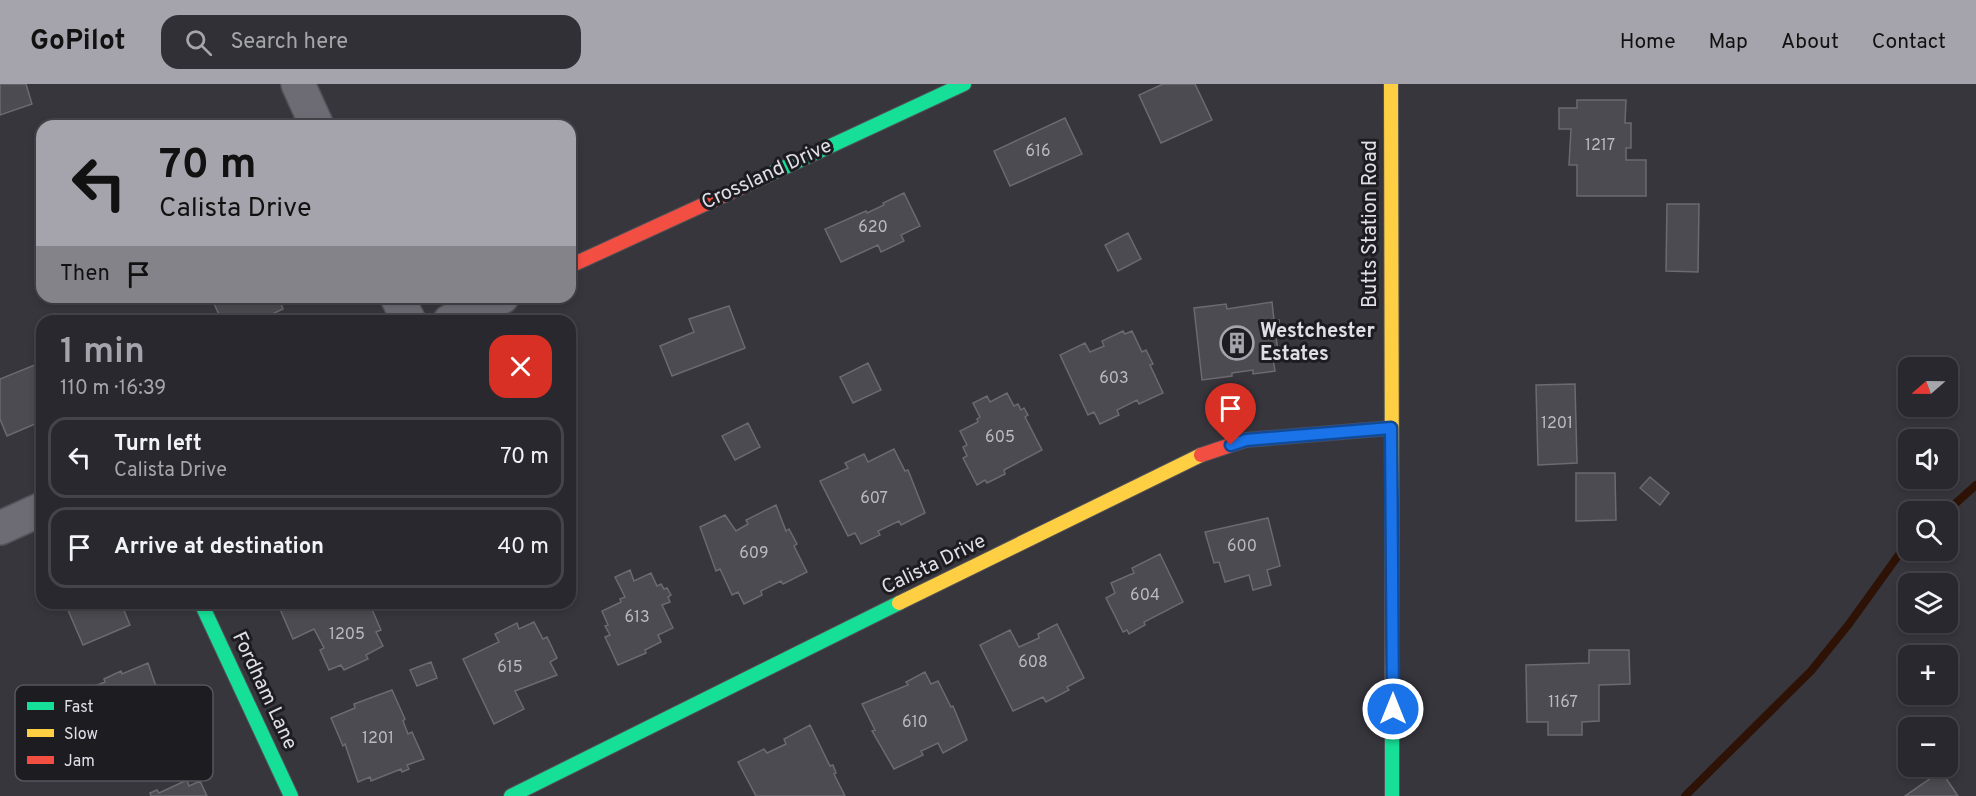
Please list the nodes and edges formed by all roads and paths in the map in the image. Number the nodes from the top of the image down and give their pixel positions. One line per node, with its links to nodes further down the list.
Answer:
1 (298, 84): 4 (street)
2 (964, 84): 5 (street, Crossland Drive)
3 (1391, 84): 8 (street, Butts Station Road)
4 (315, 120)
5 (576, 263)
6 (489, 303): 7 (street)
7 (463, 315)
8 (1391, 428): 12 (street, Calista Drive); 14 (street, Butts Station Road)
9 (36, 512): 10 (street)
10 (0, 528)
11 (204, 609): 13 (street, Fordham Lane)
12 (528, 792)
13 (291, 796)
14 (1392, 796)

